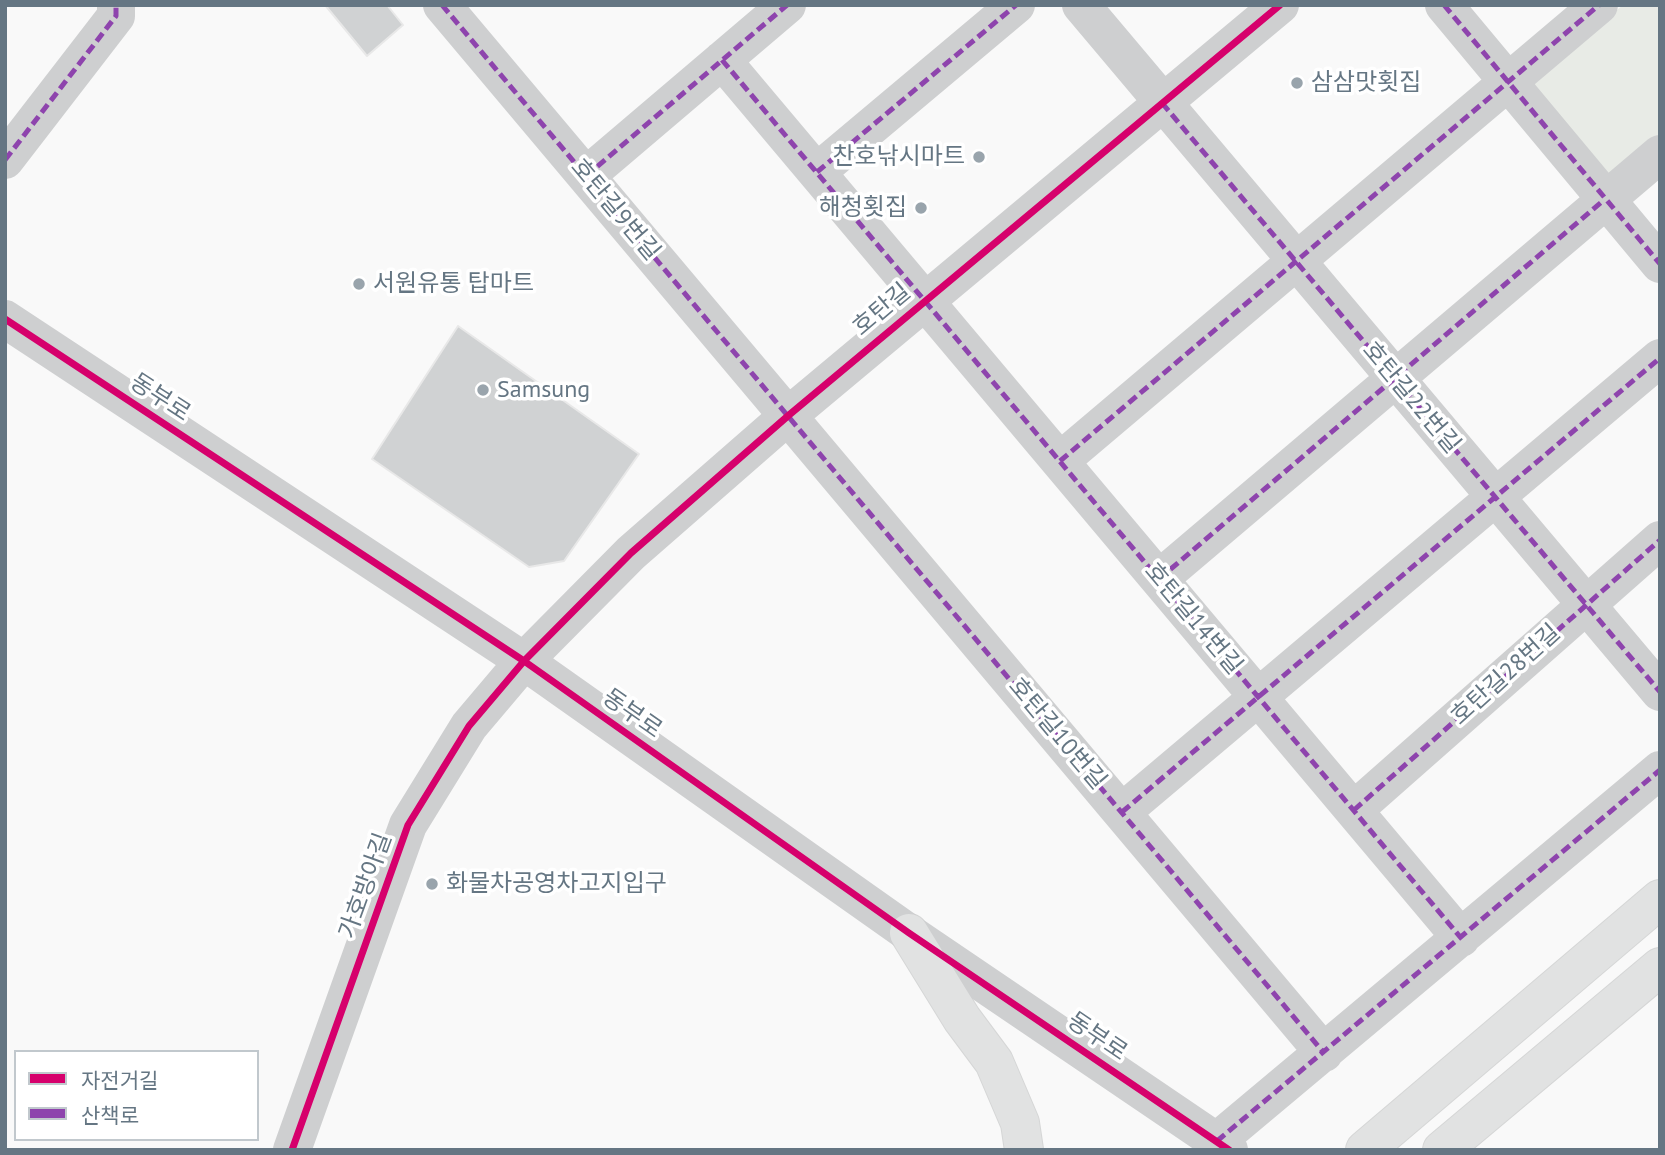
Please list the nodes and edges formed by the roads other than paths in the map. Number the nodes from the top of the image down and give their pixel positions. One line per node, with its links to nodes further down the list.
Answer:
1 (116, 5): 13 (street)
2 (442, 5): 15 (street, 호탄길9번길)
3 (787, 5): 9 (street)
4 (1017, 5): 14 (street)
5 (1081, 5): 11 (street, 호탄길22번길)
6 (1280, 5): 11 (street, 호탄길)
7 (1444, 5): 10 (street)
8 (1599, 5): 10 (street)
9 (722, 60): 14 (street, 호탄길14번길); 15 (street)
10 (1507, 82): 16 (street); 17 (street)
11 (1162, 103): 17 (street, 호탄길22번길); 19 (street, 호탄길)
12 (1660, 154): 16 (street)
13 (5, 160)
14 (817, 172): 19 (street, 호탄길14번길)
15 (586, 176): 23 (street, 호탄길9번길)
16 (1604, 200): 18 (street); 22 (street)
17 (1296, 262): 22 (street, 호탄길22번길); 24 (street)
18 (1660, 264)
19 (925, 299): 23 (street, 호탄길); 24 (street, 호탄길14번길)
20 (5, 319): 29 (street, 동부로)
21 (1660, 358): 25 (street)
22 (1394, 378): 25 (street, 호탄길22번길); 27 (street)
23 (789, 415): 29 (street, 호탄길); 34 (street, 호탄길10번길)
24 (1060, 461): 27 (street, 호탄길14번길)
25 (1494, 497): 28 (street, 호탄길22번길); 31 (street)
26 (1660, 540): 28 (street, 호탄길28번길)
27 (1160, 579): 31 (street, 호탄길14번길)
28 (1586, 604): 30 (street, 호탄길22번길); 33 (street, 호탄길28번길)
29 (524, 661): 36 (street, 동부로); 42 (street, 가호방아길)
30 (1660, 692)
31 (1258, 696): 33 (street, 호탄길14번길); 34 (street)
32 (1660, 770): 37 (street)
33 (1354, 810): 37 (street, 호탄길14번길)
34 (1122, 812): 39 (street, 호탄길10번길)
35 (1660, 898): 41 (highway)
36 (909, 933): 40 (street, 동부로); 43 (highway)
37 (1461, 938): 39 (street)
38 (1660, 967): 44 (highway)
39 (1324, 1053): 40 (street)
40 (1223, 1145)
41 (1371, 1145)
42 (292, 1150)
43 (1024, 1150)
44 (1442, 1150)

